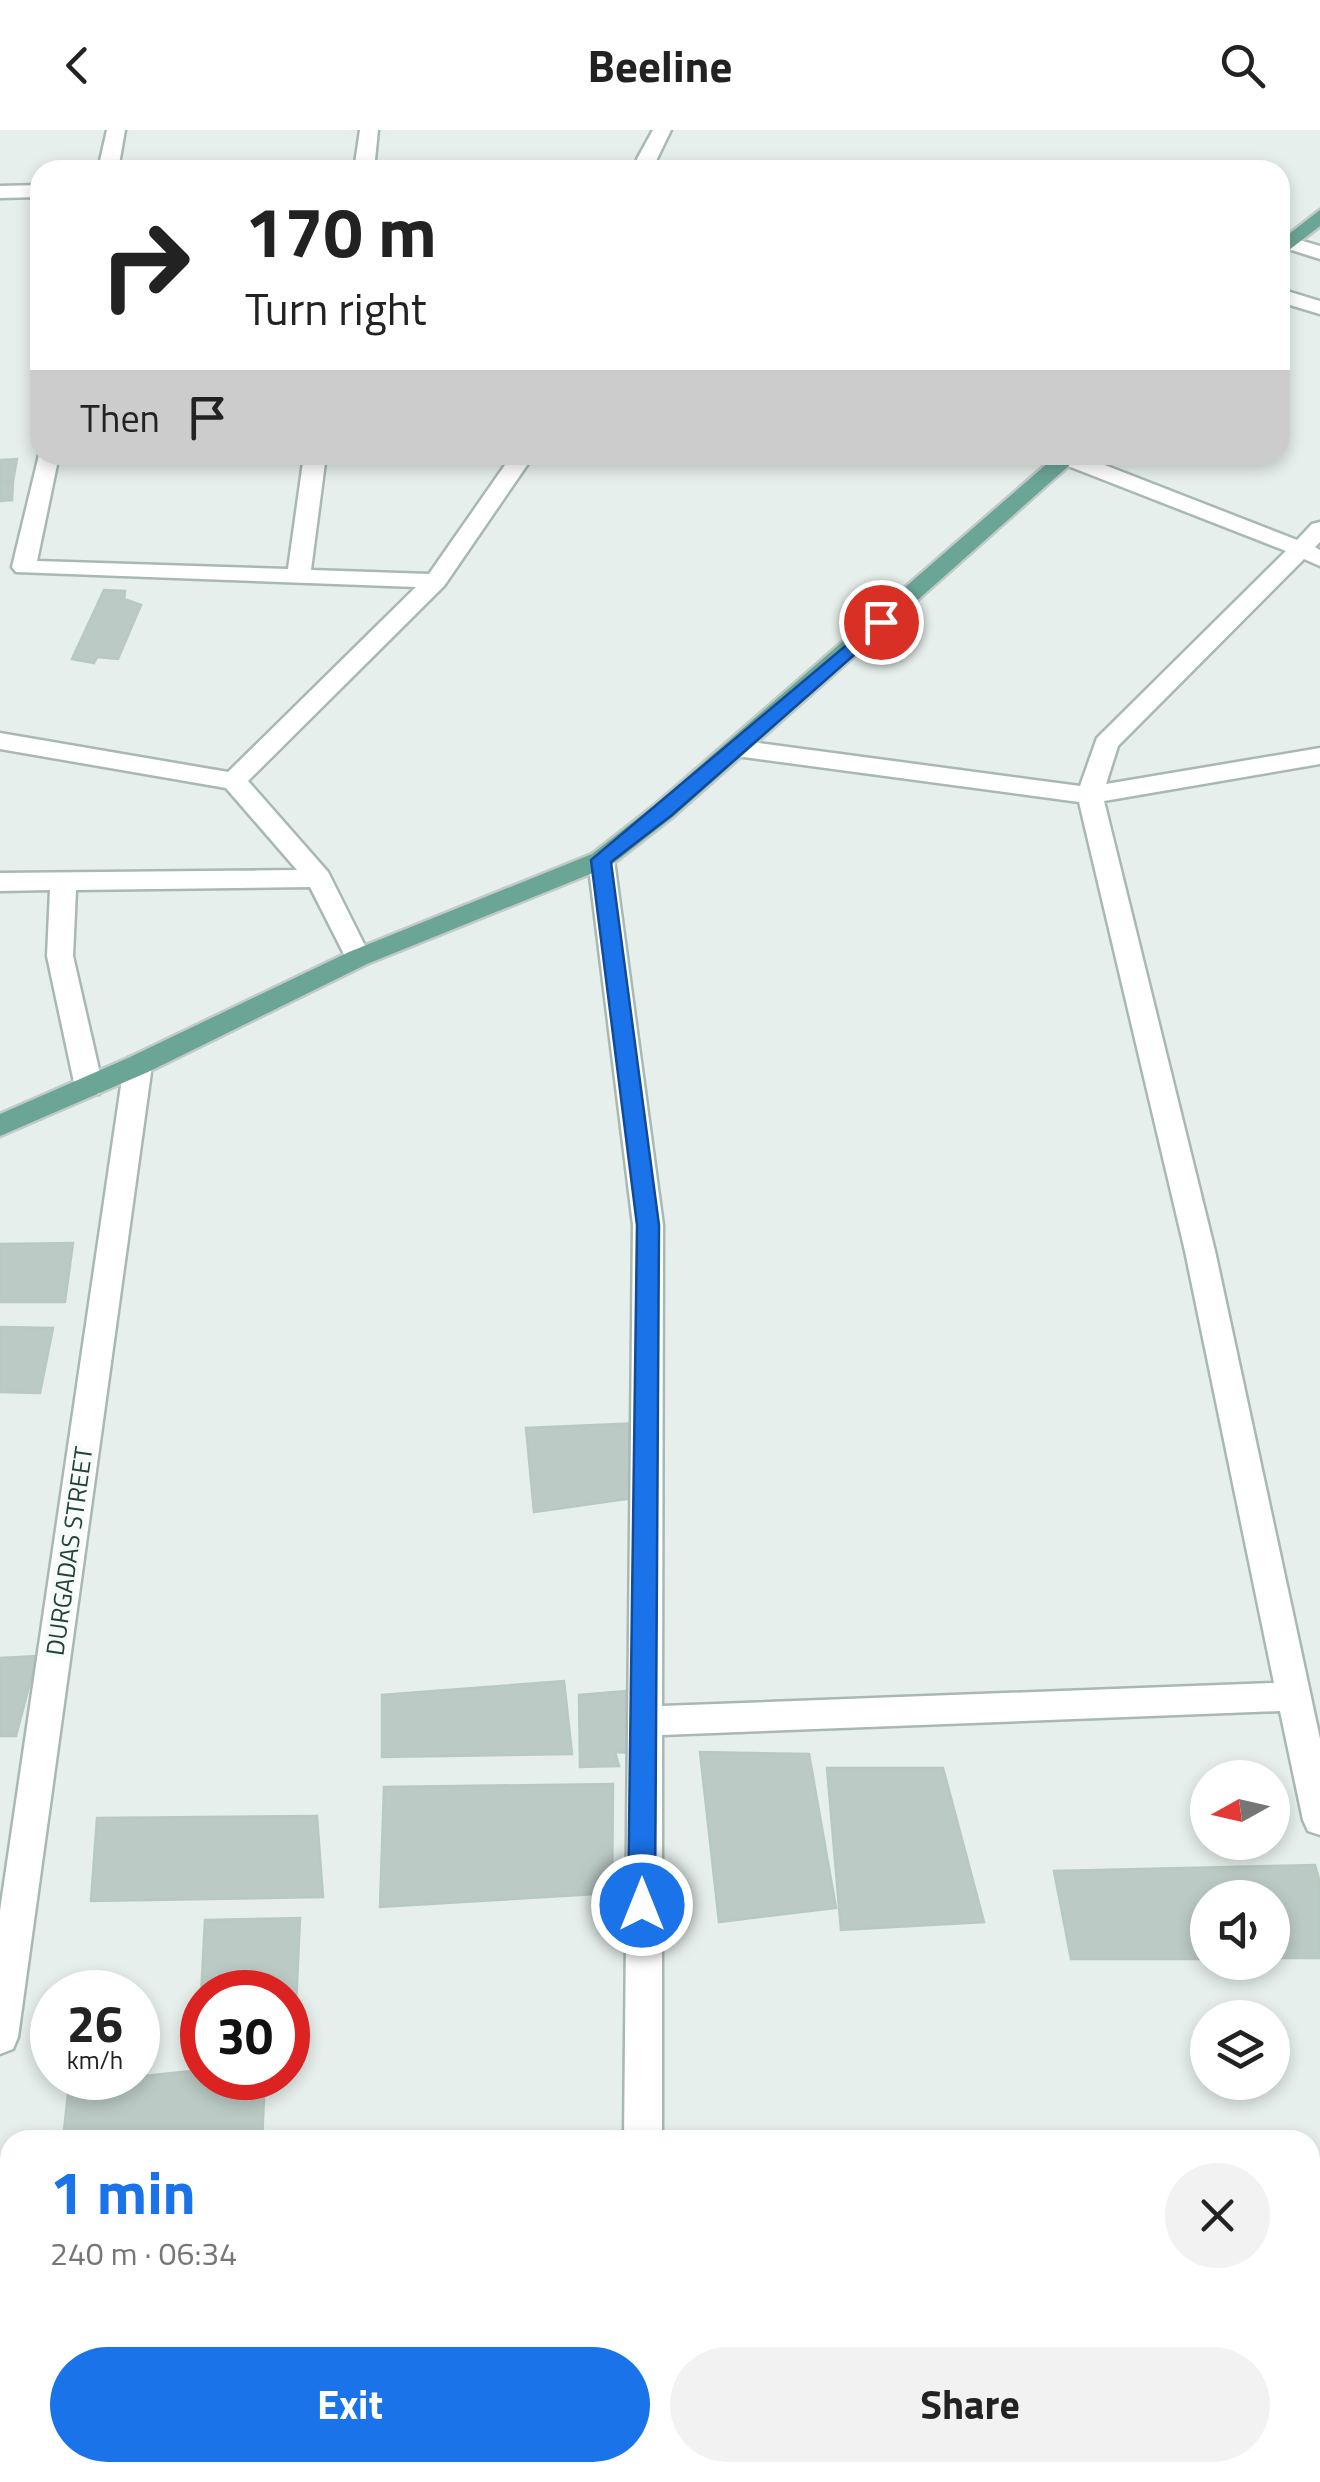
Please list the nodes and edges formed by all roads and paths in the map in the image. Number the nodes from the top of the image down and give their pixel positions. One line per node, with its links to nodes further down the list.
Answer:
1 (116, 130): 4 (street)
2 (369, 130): 5 (street)
3 (662, 130): 6 (street)
4 (110, 160)
5 (365, 160)
6 (646, 160)
7 (30, 191): 8 (street)
8 (0, 192)
9 (1320, 216): 10 (main road)
10 (1290, 243)
11 (1290, 248): 12 (street)
12 (1320, 253)
13 (1290, 298): 14 (street)
14 (1320, 308)
15 (46, 465): 22 (street)
16 (314, 465): 22 (street)
17 (515, 465): 23 (street)
18 (1060, 465): 25 (main road)
19 (1089, 465): 21 (street)
20 (1320, 528): 21 (street)
21 (1310, 554): 28 (street)
22 (299, 576): 23 (street)
23 (436, 581): 27 (street)
24 (0, 741): 27 (street)
25 (736, 748): 28 (street); 29 (main road)
26 (1320, 756): 28 (street)
27 (234, 782): 30 (street)
28 (1090, 795): 37 (street)
29 (601, 860): 33 (main road); 38 (street)
30 (319, 878): 31 (street); 33 (street)
31 (63, 880): 32 (street); 35 (street)
32 (0, 882)
33 (358, 958): 34 (main road)
34 (138, 1065): 35 (main road); 40 (street, DURGADAS STREET)
35 (89, 1087): 36 (main road)
36 (0, 1126)
37 (1294, 1696): 38 (street); 39 (street)
38 (643, 1720): 41 (street)
39 (1320, 1820)
40 (0, 2038)
41 (642, 2130)

